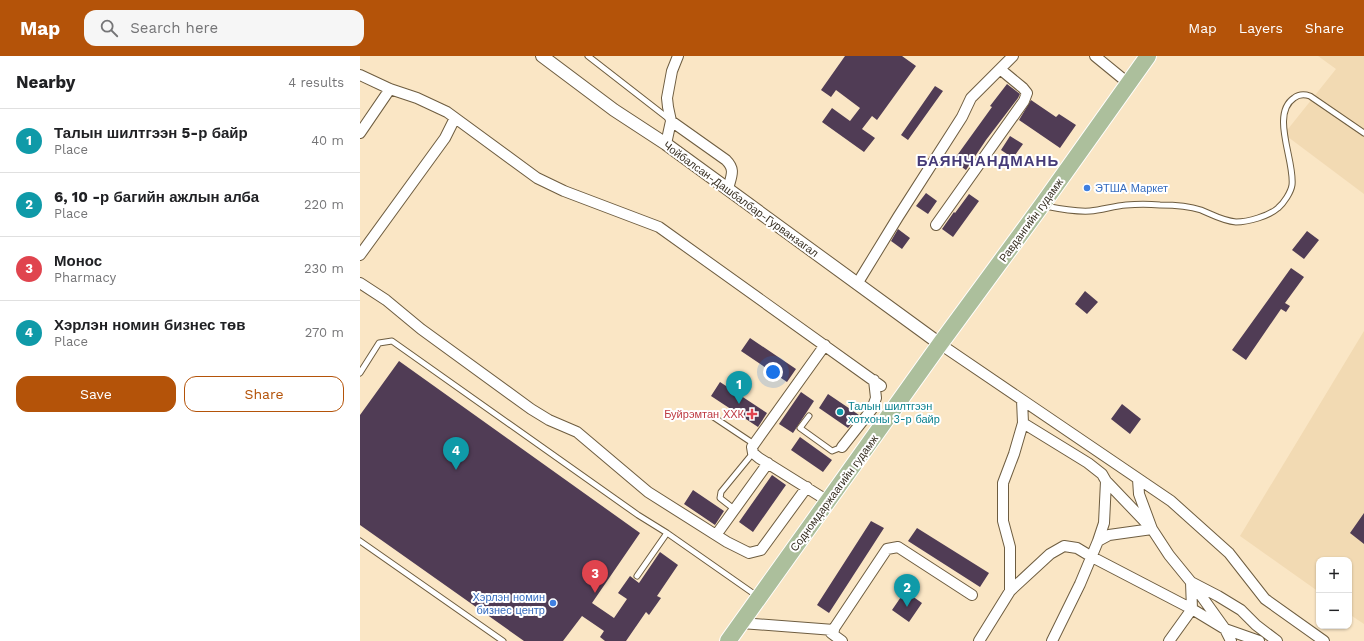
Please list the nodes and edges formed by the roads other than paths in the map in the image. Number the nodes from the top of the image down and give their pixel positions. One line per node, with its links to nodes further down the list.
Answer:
1 (542, 56): 15 (street, Чойбалсан-Дашбалбар-Гурванзагал)
2 (588, 56): 12 (lane)
3 (678, 56): 12 (street)
4 (1013, 56): 7 (street)
5 (1095, 56): 9 (street)
6 (1148, 56): 9 (main road, Равдангийн гудамж)
7 (1000, 69): 18 (street); 21 (street)
8 (360, 75): 10 (street)
9 (1128, 83): 17 (main road, Равдангийн гудамж)
10 (390, 89): 11 (street); 13 (street)
11 (455, 118): 19 (street); 23 (street)
12 (671, 121): 15 (street); 16 (street)
13 (360, 133)
14 (1364, 133): 17 (lane)
15 (666, 144): 16 (street, Чойбалсан-Дашбалбар-Гурванзагал)
16 (728, 189): 21 (street, Чойбалсан-Дашбалбар-Гурванзагал)
17 (1042, 205): 22 (main road, Равдангийн гудамж)
18 (936, 225)
19 (360, 255)
20 (360, 283): 39 (street)
21 (857, 284): 22 (street, Чойбалсан-Дашбалбар-Гурванзагал)
22 (940, 344): 25 (street); 35 (main road, Содномдаржаагийн гудамж)
23 (825, 345): 29 (street); 30 (street)
24 (360, 373): 38 (lane)
25 (1022, 400): 28 (street); 32 (street)
26 (708, 414): 30 (lane)
27 (809, 416): 29 (lane)
28 (1023, 423): 33 (street); 45 (street)
29 (842, 447)
30 (754, 448): 31 (street); 36 (lane)
31 (768, 463): 34 (street); 36 (street)
32 (1138, 479): 37 (street); 61 (street)
33 (1106, 481): 37 (street); 40 (street)
34 (807, 487): 35 (street); 39 (street)
35 (828, 501): 47 (main road, Содномдаржаагийн гудамж)
36 (734, 510): 39 (street)
37 (1152, 529): 40 (street); 44 (street)
38 (667, 533): 43 (lane); 47 (lane)
39 (716, 535)
40 (1098, 541): 42 (street)
41 (360, 542): 52 (lane)
42 (1092, 557): 45 (street); 48 (street); 56 (street)
43 (637, 576)
44 (1191, 582): 48 (street); 50 (street); 60 (street)
45 (1010, 590): 55 (street)
46 (972, 595): 51 (street)
47 (759, 598): 49 (main road, Содномдаржаагийн гудамж)
48 (1192, 609): 50 (street); 57 (street)
49 (741, 623): 51 (street); 53 (main road, Содномдаржаагийн гудамж)
50 (1225, 629): 58 (street); 59 (street)
51 (834, 630): 54 (street)
52 (503, 641)
53 (728, 641)
54 (842, 641)
55 (979, 641)
56 (1052, 641)
57 (1169, 641)
58 (1231, 641)
59 (1258, 641)
60 (1277, 641)
61 (1324, 641)

